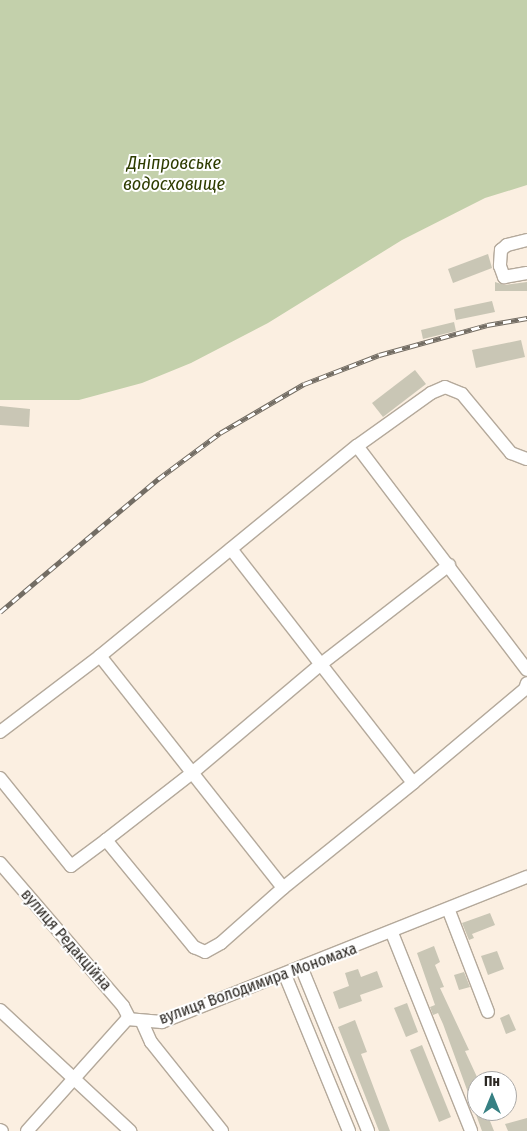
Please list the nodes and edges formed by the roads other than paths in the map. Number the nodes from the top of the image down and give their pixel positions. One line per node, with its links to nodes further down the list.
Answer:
1 (527, 240): 2 (street)
2 (527, 273)
3 (358, 446): 4 (street); 5 (street); 6 (street)
4 (527, 459)
5 (231, 549): 7 (street); 8 (street)
6 (449, 565): 8 (street); 9 (street)
7 (100, 656): 11 (street); 12 (street)
8 (321, 664): 12 (street); 14 (street)
9 (527, 670)
10 (527, 683): 14 (street)
11 (0, 732)
12 (192, 773): 15 (street); 18 (street)
13 (0, 778): 15 (street)
14 (413, 783): 18 (street)
15 (106, 840): 18 (street)
16 (0, 862): 25 (street, вулиця Редакційна)
17 (527, 878): 19 (street, вулиця Володимира Мономаха)
18 (283, 888)
19 (449, 911): 20 (street, вулиця Володимира Мономаха); 24 (street)
20 (392, 933): 21 (street, вулиця Володимира Мономаха); 32 (street)
21 (302, 969): 22 (street, вулиця Володимира Мономаха); 31 (street)
22 (286, 975): 25 (street, вулиця Володимира Мономаха); 30 (street)
23 (0, 1010): 26 (street)
24 (488, 1012)
25 (135, 1020): 26 (street); 29 (street, вулиця Редакційна)
26 (73, 1079): 27 (street); 28 (street)
27 (27, 1131)
28 (130, 1131)
29 (222, 1131)
30 (348, 1131)
31 (368, 1131)
32 (471, 1131)

